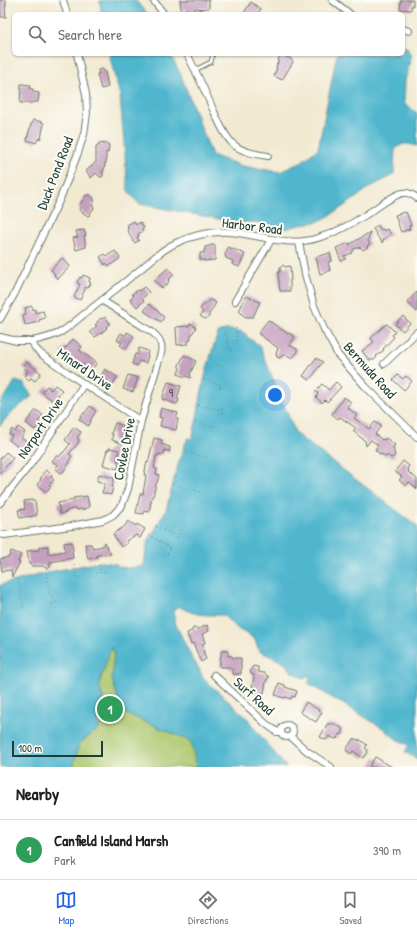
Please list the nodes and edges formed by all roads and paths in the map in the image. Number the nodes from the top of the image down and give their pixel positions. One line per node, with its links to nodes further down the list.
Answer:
1 (65, 0): 4 (street)
2 (153, 0): 5 (street)
3 (332, 0): 6 (street)
4 (67, 12)
5 (162, 12)
6 (347, 12)
7 (77, 56): 17 (street, Duck Pond Road)
8 (188, 56): 10 (street)
9 (212, 56): 10 (lane)
10 (195, 70): 11 (street)
11 (268, 156)
12 (417, 198): 14 (street, Harbor Road)
13 (271, 240): 14 (street, Harbor Road); 15 (street, Harbor Road); 16 (street)
14 (299, 242): 40 (street, Bermuda Road)
15 (103, 300): 22 (street, Harbor Road); 35 (street, Covlee Drive)
16 (235, 301)
17 (0, 319)
18 (223, 327): 24 (path)
19 (236, 328): 23 (path)
20 (417, 332): 26 (street)
21 (0, 337): 22 (street)
22 (32, 342): 29 (street, Minard Drive)
23 (237, 343)
24 (232, 353)
25 (209, 355): 27 (path)
26 (384, 364)
27 (223, 367)
28 (204, 378): 30 (path)
29 (84, 384): 35 (street, Minard Drive); 45 (street, Norport Drive)
30 (220, 389)
31 (198, 405): 33 (path)
32 (222, 406): 33 (path)
33 (222, 410): 34 (path)
34 (222, 413)
35 (142, 420): 48 (street, Covlee Drive)
36 (195, 422): 38 (path)
37 (214, 424): 38 (path)
38 (214, 427): 39 (path)
39 (213, 431)
40 (417, 437)
41 (183, 452): 42 (path)
42 (208, 458)
43 (172, 484): 44 (path)
44 (201, 492)
45 (0, 503)
46 (156, 526): 47 (path)
47 (181, 530)
48 (0, 534)
49 (149, 535): 50 (path)
50 (166, 557)
51 (99, 561): 54 (path)
52 (74, 566): 57 (path)
53 (106, 572): 54 (path)
54 (100, 573): 56 (path)
55 (46, 574): 60 (path)
56 (96, 574)
57 (82, 577)
58 (18, 579): 62 (path)
59 (61, 601): 60 (path)
60 (56, 603): 61 (path)
61 (52, 604)
62 (26, 609)
63 (214, 675): 64 (street, Surf Road)
64 (280, 732): 65 (street, Surf Road); 65 (street, Surf Road)
65 (290, 736): 66 (street, Surf Road)
66 (331, 767)

